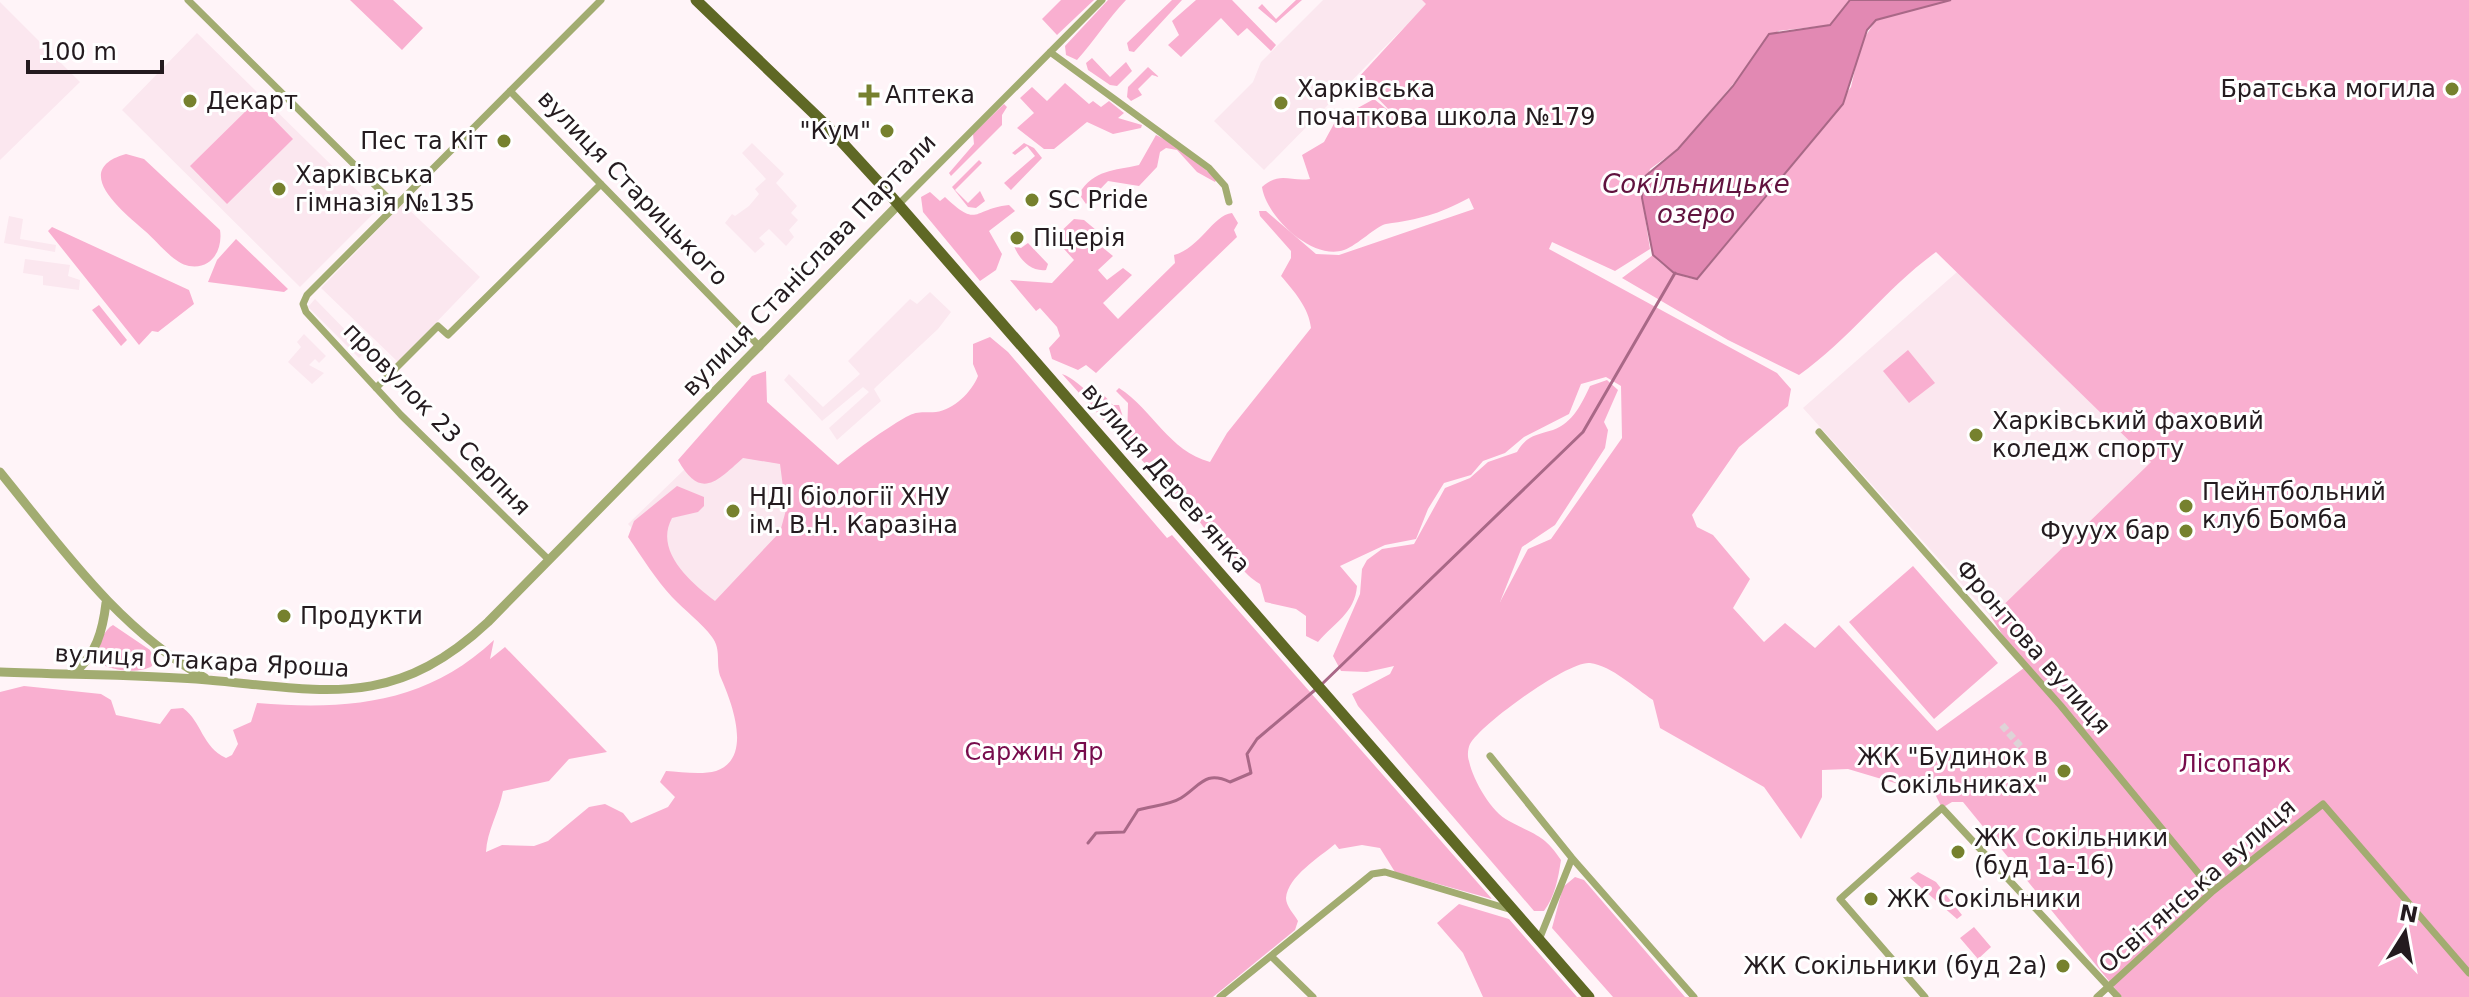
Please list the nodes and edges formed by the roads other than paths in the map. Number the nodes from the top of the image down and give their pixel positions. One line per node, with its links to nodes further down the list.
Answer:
1 (188, 0): 10 (street)
2 (601, 0): 6 (street)
3 (696, 0): 9 (main road, вулиця Дерев’янка)
4 (1102, 0): 5 (street, вулиця Станіслава Партали)
5 (1050, 52): 8 (street); 9 (street, вулиця Станіслава Партали)
6 (510, 91): 7 (street, вулиця Старицького); 10 (street)
7 (601, 184): 11 (street, вулиця Старицького); 12 (street)
8 (1229, 202)
9 (898, 205): 11 (street, вулиця Станіслава Партали); 23 (main road, вулиця Дерев’янка)
10 (396, 206): 12 (street, провулок 23 Серпня)
11 (760, 347): 15 (street, вулиця Станіслава Партали)
12 (376, 388): 15 (street, провулок 23 Серпня)
13 (1819, 432): 22 (street, Фронтова вулиця)
14 (0, 472): 16 (street)
15 (548, 559): 19 (street, вулиця Отакара Яроша)
16 (106, 603): 18 (street); 19 (street)
17 (0, 672): 18 (street, вулиця Отакара Яроша)
18 (73, 673): 19 (street, вулиця Отакара Яроша)
19 (208, 680)
20 (1490, 756): 21 (street)
21 (1572, 858): 24 (street); 31 (street)
22 (2213, 891): 26 (street, Освітянська вулиця); 27 (street, Освітянська вулиця)
23 (1514, 910): 24 (main road, вулиця Дерев’янка); 25 (street)
24 (1539, 940): 30 (main road, вулиця Дерев’янка)
25 (1271, 956): 28 (street); 29 (street)
26 (2469, 973)
27 (2109, 987): 32 (street); 33 (street, Освітянська вулиця); 34 (street)
28 (1220, 997)
29 (1313, 997)
30 (1589, 997)
31 (1694, 997)
32 (1925, 997)
33 (2097, 997)
34 (2118, 997)

